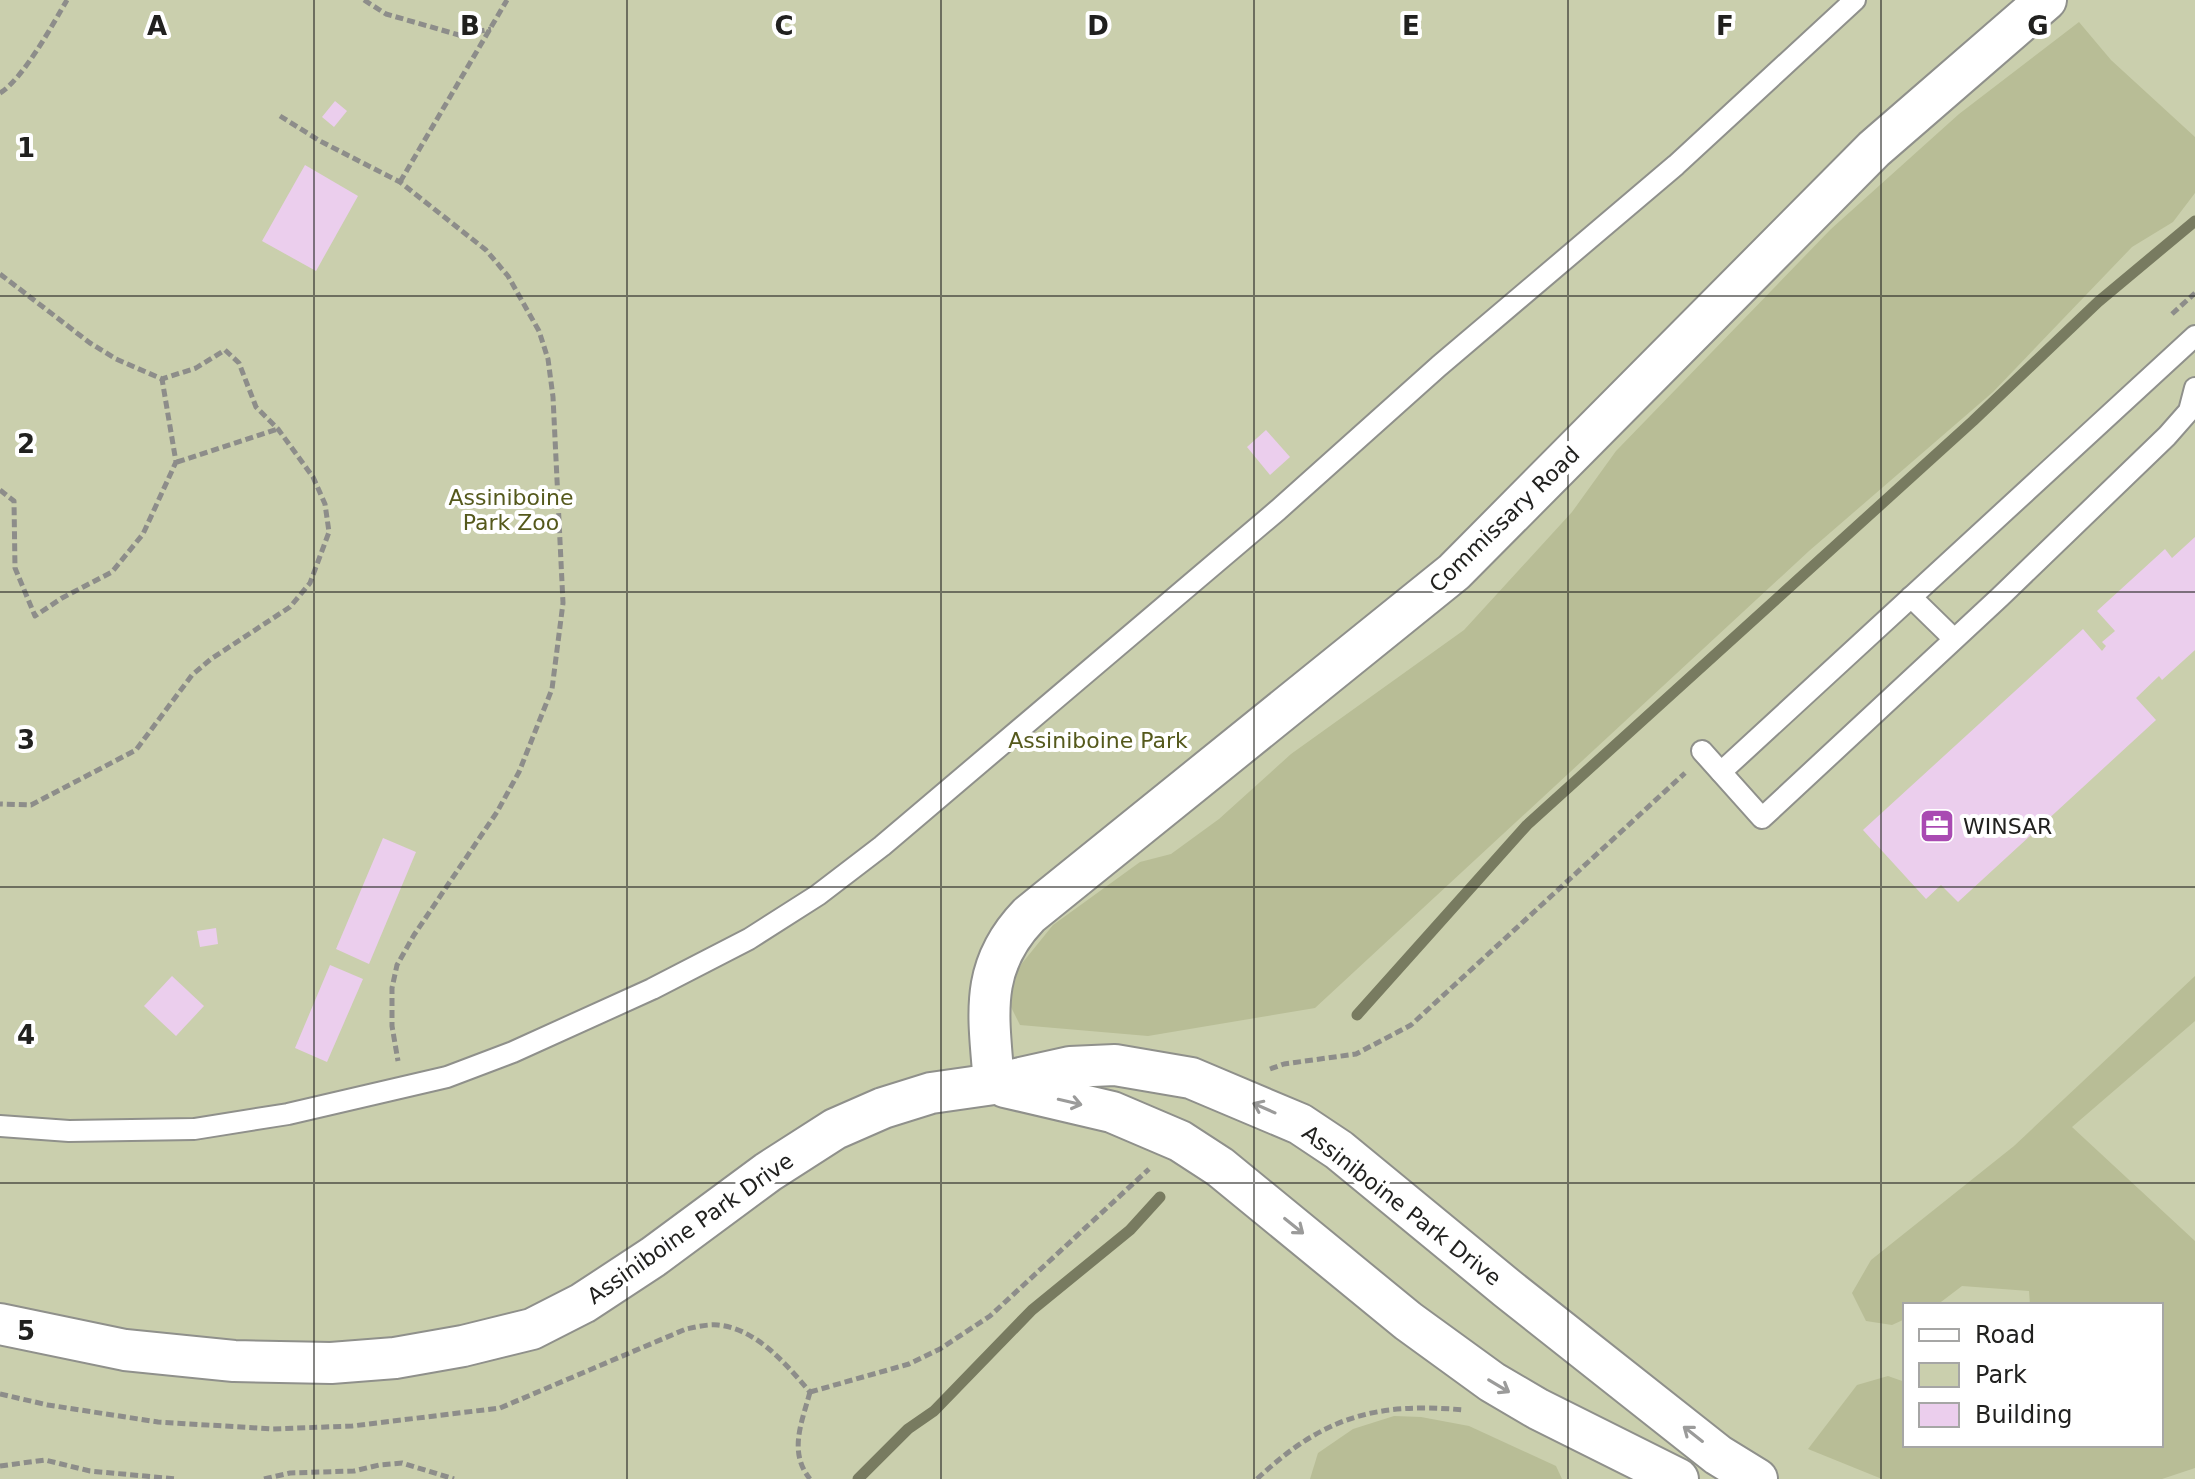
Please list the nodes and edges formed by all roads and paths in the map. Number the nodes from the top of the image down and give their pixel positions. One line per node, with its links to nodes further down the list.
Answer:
1 (67, 0): 7 (path)
2 (364, 0): 6 (path)
3 (507, 0): 6 (path)
4 (1855, 0): 25 (lane)
5 (2046, 0): 24 (street, Commissary Road)
6 (491, 29): 9 (path)
7 (0, 93)
8 (280, 116): 9 (path)
9 (400, 182): 25 (path)
10 (0, 274): 14 (path)
11 (2195, 293): 12 (path)
12 (2172, 314)
13 (2194, 343): 19 (lane)
14 (162, 379): 16 (path); 17 (path)
15 (2195, 388): 20 (lane)
16 (278, 429): 17 (path); 23 (path)
17 (176, 462): 18 (path)
18 (0, 490)
19 (1911, 597): 20 (lane); 22 (lane)
20 (1954, 639): 22 (lane)
21 (1702, 751): 22 (lane); 26 (path)
22 (1721, 772)
23 (0, 804)
24 (994, 1084): 26 (street, Assiniboine Park Drive); 28 (street, Assiniboine Park Drive, one-way to 28); 29 (street, Assiniboine Park Drive)
25 (402, 1090): 27 (lane)
26 (1234, 1095): 38 (street, Assiniboine Park Drive, one-way to 26)
27 (0, 1126)
28 (1180, 1141): 32 (path); 37 (street, Assiniboine Park Drive, one-way to 37)
29 (0, 1324)
30 (1476, 1415): 36 (path)
31 (0, 1466): 33 (path)
32 (808, 1477)
33 (176, 1479)
34 (264, 1479): 35 (path)
35 (454, 1479)
36 (1257, 1479)
37 (1678, 1479)
38 (1757, 1479)

